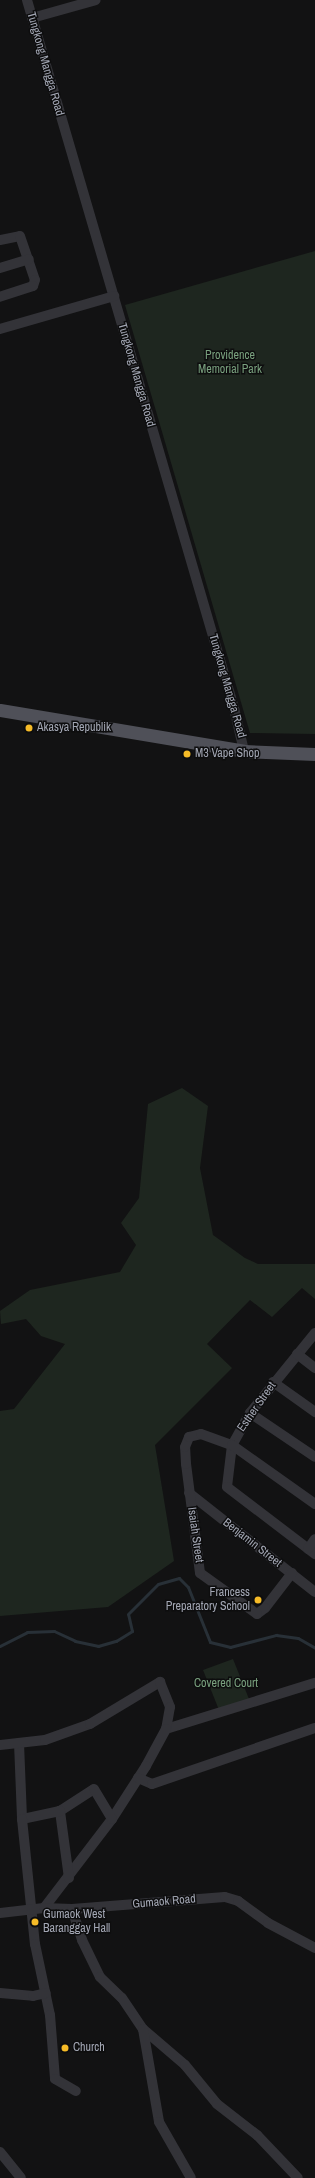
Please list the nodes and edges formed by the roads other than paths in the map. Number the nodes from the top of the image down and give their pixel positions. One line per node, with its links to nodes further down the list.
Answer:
1 (27, 0): 3 (street, Tungkong Mangga Road)
2 (96, 0): 3 (street)
3 (32, 18): 7 (street, Tungkong Mangga Road)
4 (0, 240): 5 (street)
5 (29, 259): 6 (street); 8 (street)
6 (0, 268)
7 (114, 296): 9 (street); 11 (street, Tungkong Mangga Road)
8 (0, 297)
9 (0, 329)
10 (0, 710): 11 (main road)
11 (244, 751): 12 (main road)
12 (315, 754)
13 (315, 1333): 14 (street, Esther Street)
14 (297, 1354): 15 (street); 16 (street, Esther Street)
15 (315, 1368)
16 (273, 1382): 17 (street); 18 (street, Esther Street)
17 (315, 1412)
18 (250, 1413): 19 (street, Esther Street); 20 (street)
19 (232, 1445): 21 (street); 22 (street); 24 (street, Esther Street)
20 (315, 1457)
21 (189, 1494): 25 (street, Benjamin Street); 25 (street, Isaiah Street)
22 (315, 1504)
23 (315, 1539): 24 (street)
24 (311, 1552)
25 (292, 1573): 26 (street, Benjamin Street)
26 (315, 1592)
27 (315, 1683): 29 (street)
28 (315, 1728): 32 (street)
29 (166, 1729): 30 (street); 32 (street)
30 (19, 1743): 31 (street); 34 (street)
31 (0, 1745)
32 (138, 1778): 35 (street)
33 (60, 1811): 34 (street); 35 (street); 36 (street)
34 (22, 1819): 38 (street)
35 (112, 1819): 36 (street)
36 (69, 1878): 37 (street)
37 (44, 1908): 38 (street, Gumaok Road); 39 (street, Gumaok Road)
38 (30, 1909): 40 (street, Gumaok Road); 43 (street)
39 (72, 1909): 41 (street, Gumaok Road); 44 (street)
40 (0, 1913)
41 (315, 1948)
42 (0, 1993): 43 (street)
43 (46, 1993): 45 (street)
44 (143, 2029): 48 (street); 49 (street)
45 (76, 2092)
46 (0, 2152): 47 (street)
47 (22, 2178)
48 (191, 2178)
49 (298, 2178)

